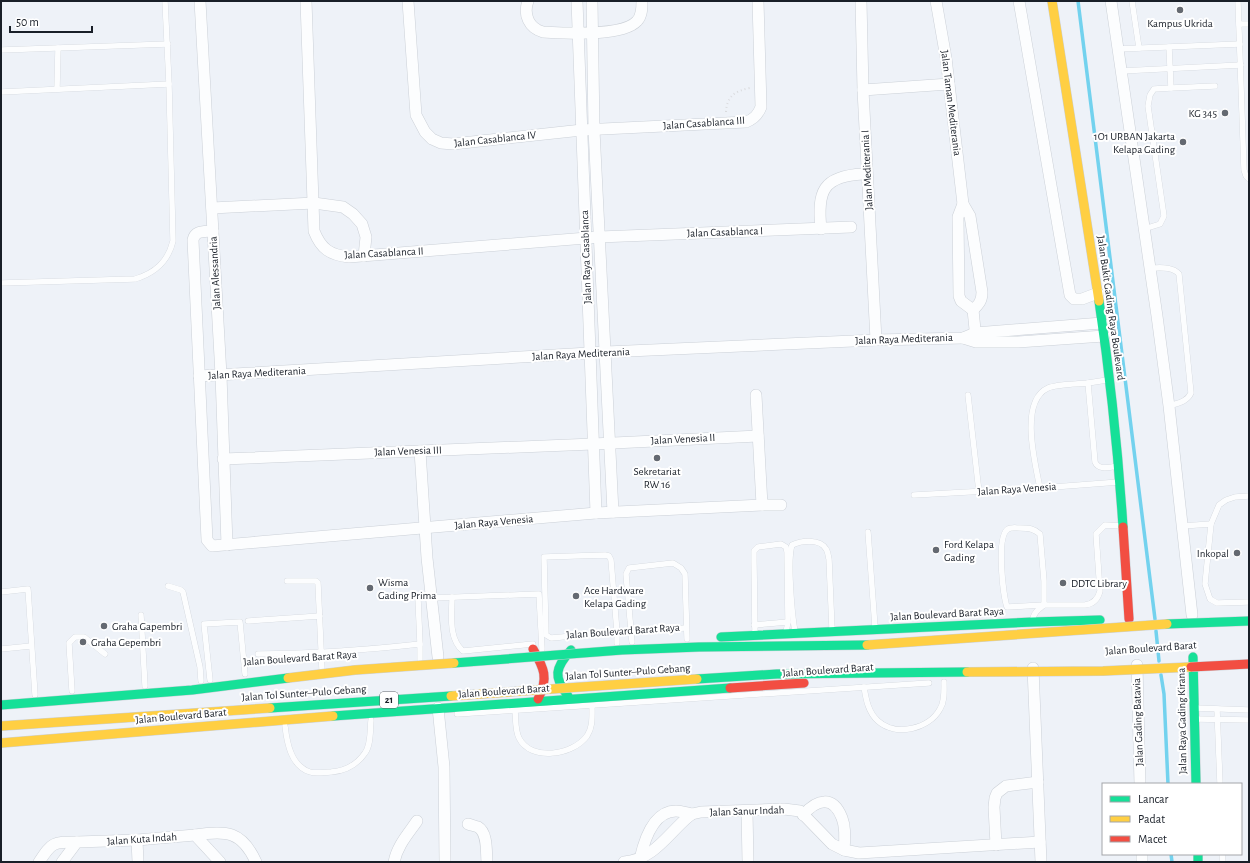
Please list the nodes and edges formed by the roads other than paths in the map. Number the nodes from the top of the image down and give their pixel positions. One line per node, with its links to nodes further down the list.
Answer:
1 (165, 1): 21 (lane)
2 (200, 1): 44 (street, Jalan Alessandria)
3 (306, 1): 42 (street, Jalan Casablanca II)
4 (408, 1): 38 (street, Jalan Casablanca IV)
5 (528, 1): 20 (street)
6 (577, 1): 20 (street, Jalan Raya Casablanca)
7 (592, 1): 19 (street, Jalan Raya Casablanca)
8 (642, 1): 19 (street)
9 (758, 1): 39 (street, Jalan Casablanca III)
10 (860, 1): 36 (street, Jalan Mediterania I)
11 (936, 1): 32 (street, Jalan Taman Mediterania)
12 (1019, 1): 54 (street)
13 (1052, 1): 54 (main road, Jalan Bukit Gading Raya Boulevard)
14 (1110, 1): 26 (street)
15 (1132, 1): 25 (lane)
16 (1238, 1): 17 (lane)
17 (1239, 24): 18 (lane); 22 (lane)
18 (1249, 24)
19 (592, 32): 20 (street); 39 (street, Jalan Raya Casablanca)
20 (579, 33): 38 (street, Jalan Raya Casablanca)
21 (168, 44): 24 (lane); 31 (lane)
22 (1240, 44): 23 (lane); 28 (lane)
23 (1170, 47): 25 (lane); 29 (lane)
24 (58, 48): 27 (lane); 35 (lane)
25 (1139, 48): 26 (lane)
26 (1118, 49): 30 (street)
27 (1, 50)
28 (1241, 65): 29 (lane); 41 (lane)
29 (1170, 69): 30 (lane); 34 (lane)
30 (1121, 71): 47 (street)
31 (169, 84): 35 (lane); 53 (lane)
32 (949, 84): 36 (street); 43 (street, Jalan Taman Mediterania)
33 (1215, 86): 34 (lane)
34 (1171, 88): 47 (lane)
35 (57, 89): 37 (lane)
36 (863, 90): 60 (street, Jalan Mediterania I)
37 (1, 92)
38 (582, 130): 39 (street, Jalan Casablanca III); 50 (street, Jalan Raya Casablanca)
39 (594, 130): 49 (street, Jalan Raya Casablanca)
40 (863, 174): 46 (street)
41 (1249, 179)
42 (314, 203): 44 (street); 51 (street); 51 (street, Jalan Casablanca II)
43 (963, 204): 55 (street, Jalan Taman Mediterania); 55 (street, Jalan Taman Mediterania)
44 (212, 208): 48 (street, Jalan Alessandria)
45 (851, 227): 46 (street, Jalan Casablanca I)
46 (821, 229): 49 (street, Jalan Casablanca I)
47 (1144, 229): 52 (street)
48 (213, 232): 64 (street, Jalan Alessandria); 65 (street)
49 (599, 237): 50 (street, Jalan Casablanca II); 62 (street, Jalan Raya Casablanca)
50 (586, 238): 51 (street, Jalan Casablanca II); 63 (street, Jalan Raya Casablanca)
51 (364, 256)
52 (1150, 268): 70 (street); 70 (lane)
53 (1, 283)
54 (1098, 293): 56 (main road, Jalan Bukit Gading Raya Boulevard)
55 (972, 310): 59 (street)
56 (1102, 323): 57 (street, Jalan Raya Mediterania); 58 (main road, Jalan Bukit Gading Raya Boulevard)
57 (1033, 329): 59 (street, Jalan Raya Mediterania); 61 (street)
58 (1104, 336): 61 (street, Jalan Raya Mediterania); 66 (main road, Jalan Bukit Gading Raya Boulevard)
59 (976, 338): 60 (street, Jalan Raya Mediterania); 61 (street, Jalan Raya Mediterania)
60 (876, 340): 62 (street, Jalan Raya Mediterania)
61 (1034, 341)
62 (606, 352): 63 (street, Jalan Raya Mediterania); 72 (street, Jalan Raya Casablanca)
63 (590, 353): 64 (street, Jalan Raya Mediterania); 73 (street, Jalan Raya Casablanca)
64 (221, 375): 65 (street, Jalan Raya Mediterania); 75 (street, Jalan Alessandria)
65 (199, 376): 91 (street, Jalan Raya Venesia)
66 (1109, 380): 67 (lane); 76 (main road, Jalan Bukit Gading Raya Boulevard)
67 (1088, 383): 76 (lane); 78 (lane)
68 (756, 395): 71 (street)
69 (968, 395): 79 (lane)
70 (1169, 406): 88 (street)
71 (758, 436): 72 (street, Jalan Venesia II); 82 (street)
72 (608, 443): 73 (street, Jalan Venesia II); 84 (street, Jalan Raya Casablanca)
73 (593, 444): 74 (street, Jalan Venesia III); 85 (street, Jalan Raya Casablanca)
74 (420, 451): 75 (street, Jalan Venesia III); 89 (street)
75 (223, 459): 91 (street, Jalan Alessandria)
76 (1119, 466): 77 (main road, Jalan Bukit Gading Raya Boulevard)
77 (1121, 485): 78 (lane, Jalan Raya Venesia); 86 (main road, Jalan Bukit Gading Raya Boulevard)
78 (1040, 488): 79 (lane, Jalan Raya Venesia)
79 (979, 492): 80 (lane, Jalan Raya Venesia)
80 (914, 495)
81 (1249, 496): 87 (lane)
82 (762, 505): 83 (street, Jalan Raya Venesia); 84 (street, Jalan Raya Venesia)
83 (781, 505)
84 (613, 512): 85 (street, Jalan Raya Venesia)
85 (596, 513): 89 (street, Jalan Raya Venesia)
86 (1123, 522): 99 (lane); 104 (main road, Jalan Bukit Gading Raya Boulevard)
87 (1210, 524): 88 (lane); 98 (lane)
88 (1182, 526): 102 (street)
89 (425, 530): 91 (street, Jalan Raya Venesia); 97 (street)
90 (868, 532): 111 (lane)
91 (227, 545)
92 (287, 581): 103 (lane)
93 (168, 586): 139 (lane)
94 (1, 592): 121 (lane)
95 (452, 597): 97 (lane); 122 (lane); 122 (lane)
96 (418, 598): 120 (lane)
97 (432, 598): 129 (street)
98 (1249, 602)
99 (1044, 605): 99 (lane); 108 (lane)
100 (1249, 613): 102 (main road, Jalan Boulevard Barat Raya)
101 (141, 614): 142 (lane)
102 (1192, 615): 104 (main road, Jalan Boulevard Barat Raya)
103 (320, 616): 105 (lane); 125 (lane)
104 (1132, 619): 108 (main road, Jalan Boulevard Barat Raya)
105 (248, 621)
106 (1249, 621): 150 (main road, bridge)
107 (788, 622): 109 (lane); 109 (lane); 115 (lane)
108 (1033, 622): 111 (main road, Jalan Boulevard Barat Raya)
109 (754, 625): 116 (lane)
110 (686, 628): 112 (lane); 112 (lane); 117 (lane)
111 (876, 629): 114 (main road, Jalan Boulevard Barat Raya)
112 (631, 631): 118 (lane)
113 (617, 632): 113 (lane); 119 (lane)
114 (832, 632): 115 (main road, Jalan Boulevard Barat Raya); 115 (lane)
115 (790, 634): 116 (main road, Jalan Boulevard Barat Raya)
116 (755, 636): 117 (main road, Jalan Boulevard Barat Raya)
117 (687, 639): 118 (main road, Jalan Boulevard Barat Raya)
118 (632, 642): 119 (main road, Jalan Boulevard Barat Raya)
119 (617, 643): 123 (main road, Jalan Boulevard Barat Raya)
120 (420, 644): 125 (lane); 131 (lane)
121 (31, 646): 124 (lane); 146 (lane)
122 (539, 647): 123 (main road, Jalan Boulevard Barat Raya); 129 (main road, Jalan Boulevard Barat Raya); 149 (main road)
123 (574, 647): 148 (main road)
124 (1, 649)
125 (321, 653): 127 (lane); 134 (lane)
126 (105, 654): 144 (lane)
127 (258, 654)
128 (1192, 657): 152 (main road, Jalan Raya Gading Kirana)
129 (438, 658): 131 (main road, Jalan Boulevard Barat Raya)
130 (1170, 659): 133 (main road, Jalan Boulevard Barat)
131 (420, 660): 134 (main road, Jalan Boulevard Barat Raya)
132 (1249, 664): 164 (main road, Jalan Tol Sunter–Pulo Gebang / 21, bridge)
133 (1137, 666): 135 (main road, Jalan Boulevard Barat); 172 (street, Jalan Gading Batavia)
134 (322, 670): 136 (main road, Jalan Boulevard Barat Raya)
135 (1034, 672): 137 (lane); 148 (main road, Jalan Boulevard Barat); 171 (street)
136 (245, 674): 138 (main road, Jalan Boulevard Barat Raya); 138 (lane)
137 (1011, 678)
138 (210, 680): 139 (main road, Jalan Boulevard Barat Raya)
139 (201, 681): 142 (main road, Jalan Boulevard Barat Raya)
140 (952, 681): 141 (lane)
141 (944, 682): 143 (lane); 143 (lane)
142 (145, 686): 144 (main road, Jalan Boulevard Barat Raya)
143 (864, 687): 151 (lane)
144 (72, 692): 145 (main road, Jalan Boulevard Barat Raya)
145 (48, 693): 146 (main road, Jalan Boulevard Barat Raya); 167 (main road)
146 (35, 695): 147 (main road, Jalan Boulevard Barat Raya)
147 (1, 697)
148 (571, 699): 149 (main road, Jalan Boulevard Barat)
149 (537, 701): 156 (main road, Jalan Boulevard Barat)
150 (1, 705)
151 (592, 706): 155 (lane); 155 (lane)
152 (1194, 708): 153 (lane); 158 (main road, Jalan Raya Gading Kirana)
153 (1217, 709): 154 (lane); 161 (lane)
154 (1249, 710)
155 (515, 711): 157 (lane)
156 (438, 714): 167 (main road, Jalan Boulevard Barat); 193 (street)
157 (454, 715)
158 (1194, 719): 161 (lane); 173 (main road, Jalan Raya Gading Kirana)
159 (371, 720): 160 (lane); 163 (lane); 165 (lane)
160 (378, 720)
161 (1217, 720): 162 (lane); 174 (lane)
162 (1249, 720)
163 (363, 721)
164 (1, 726)
165 (284, 726): 166 (lane); 169 (lane)
166 (292, 726)
167 (49, 739): 168 (main road, Jalan Boulevard Barat); 169 (lane)
168 (1, 743)
169 (35, 746): 170 (lane)
170 (1, 749)
171 (1038, 782): 183 (street); 184 (street)
172 (1140, 783)
173 (1196, 783)
174 (1220, 783)
175 (747, 811): 176 (street, Jalan Sanur Indah); 177 (street, Jalan Sanur Indah); 196 (street)
176 (692, 814): 186 (street); 186 (street, Jalan Sanur Indah)
177 (804, 815): 185 (street); 185 (street)
178 (417, 821): 192 (street)
179 (468, 824): 194 (street)
180 (195, 835): 181 (street, Jalan Kuta Indah); 190 (street); 191 (street, Jalan Kuta Indah)
181 (137, 840): 182 (street, Jalan Kuta Indah); 189 (street)
182 (77, 842): 187 (street, Jalan Kuta Indah); 188 (street)
183 (1040, 842): 184 (street); 197 (street)
184 (996, 845): 185 (street)
185 (844, 850)
186 (640, 859): 195 (street)
187 (39, 862)
188 (62, 862)
189 (138, 862)
190 (220, 862)
191 (256, 862)
192 (394, 862)
193 (445, 862)
194 (487, 862)
195 (624, 862)
196 (748, 862)
197 (1041, 862)

